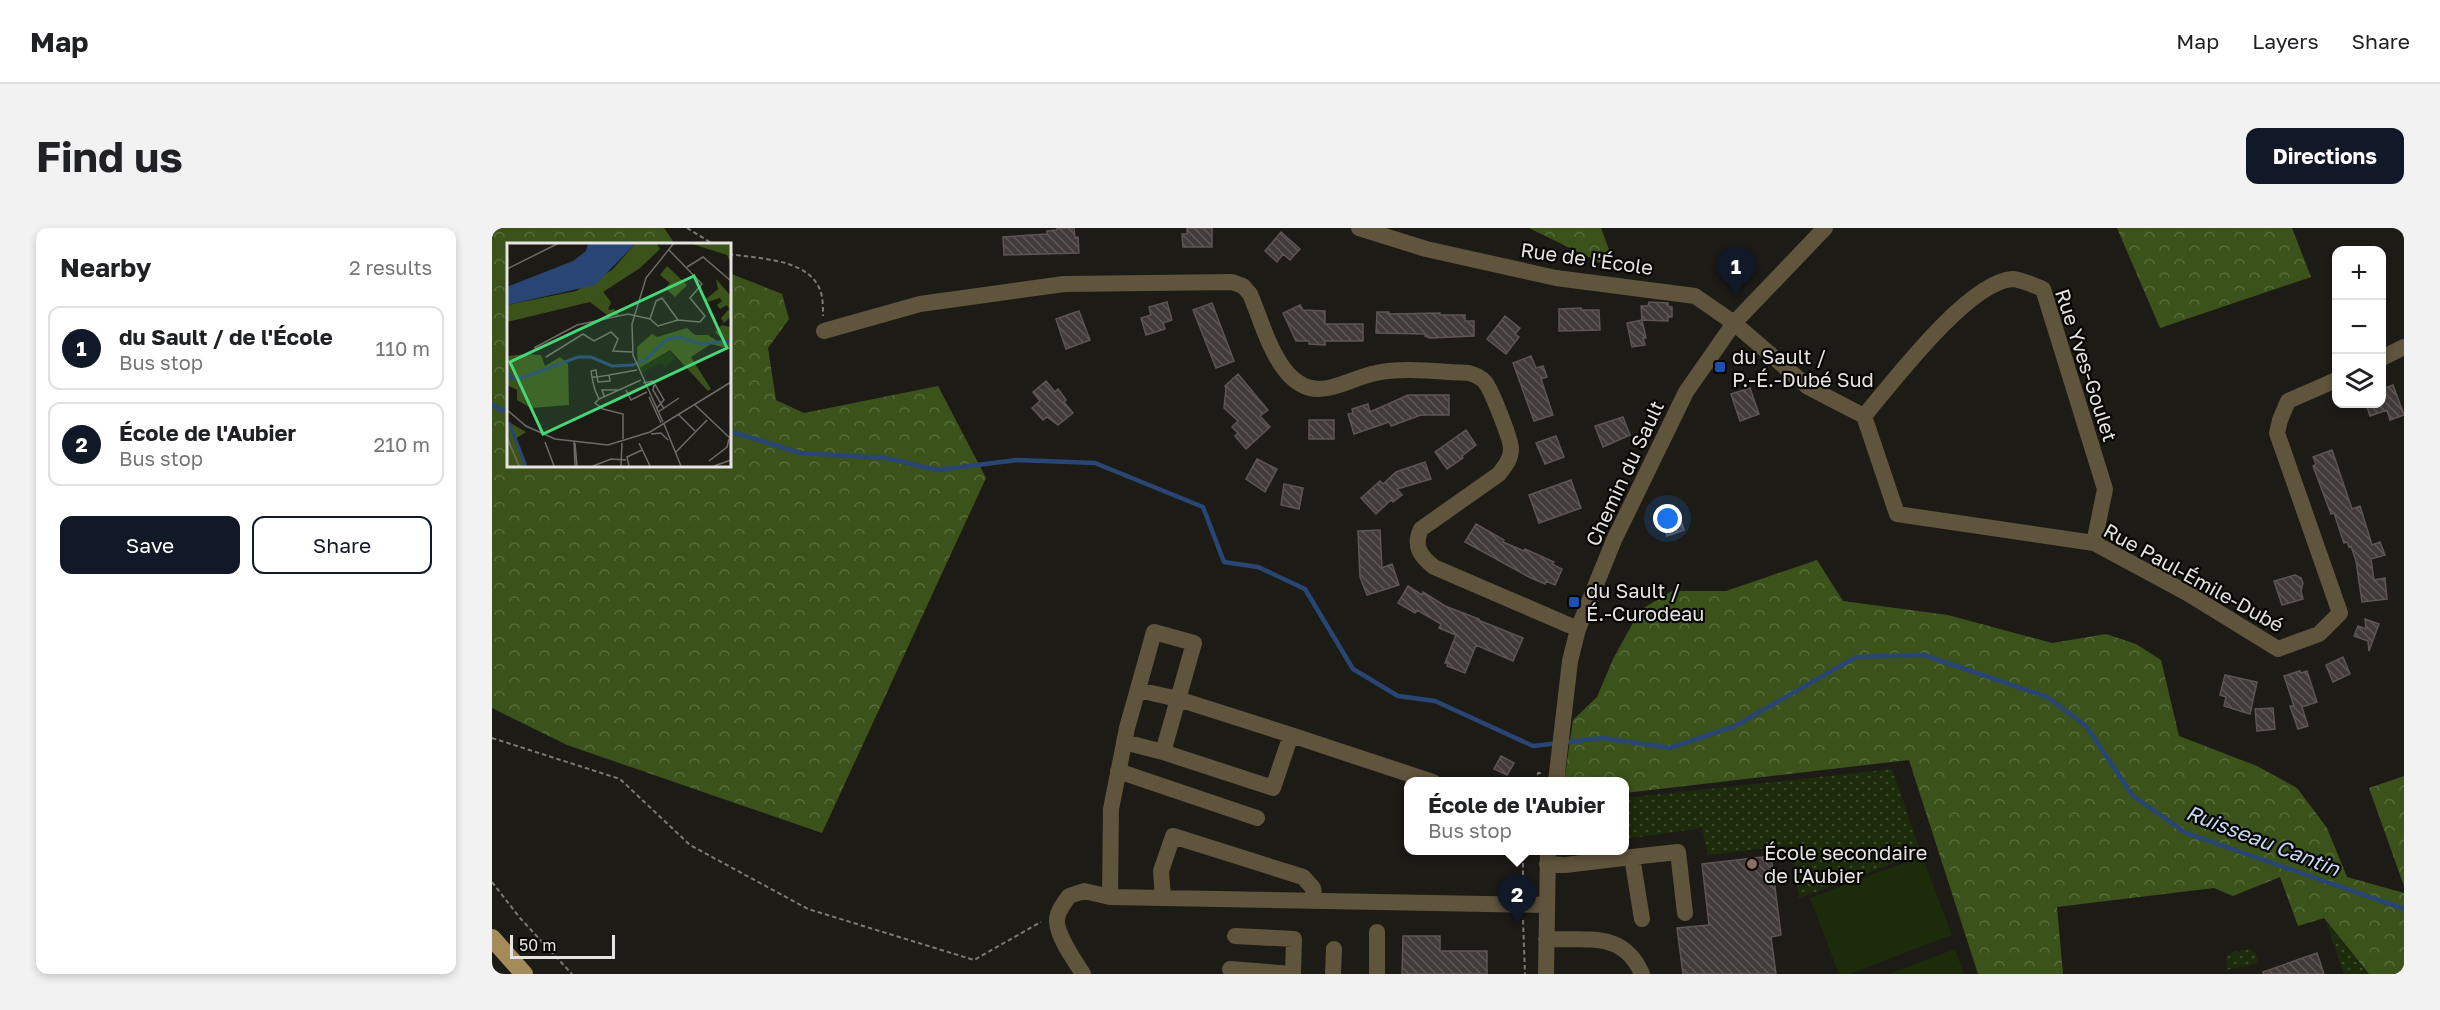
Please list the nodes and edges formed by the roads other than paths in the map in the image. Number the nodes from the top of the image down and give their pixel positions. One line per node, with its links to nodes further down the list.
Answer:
1 (1359, 228): 3 (street, Rue de l'École)
2 (1825, 228): 3 (street, Chemin du Sault)
3 (1734, 322): 8 (street); 10 (street, Chemin du Sault)
4 (824, 331): 10 (street)
5 (2404, 347): 6 (street)
6 (2386, 356)
7 (2332, 382): 9 (street, Rue Paul-Émile-Dubé)
8 (1864, 416): 9 (street, Rue Paul-Émile-Dubé); 9 (street, Rue Yves-Goulet)
9 (2094, 543)
10 (1578, 629): 18 (street, Chemin du Sault)
11 (1137, 690): 12 (street); 12 (street); 14 (street)
12 (1178, 699): 13 (street); 15 (street)
13 (1291, 735): 15 (street); 17 (street)
14 (1124, 742): 15 (street); 16 (street)
15 (1163, 752)
16 (1118, 771): 19 (street); 22 (street)
17 (1417, 777)
18 (1556, 777)
19 (1257, 818)
20 (1547, 857): 21 (street); 25 (street)
21 (1632, 857): 26 (street); 27 (street)
22 (1110, 897): 23 (street); 35 (street)
23 (1163, 898): 24 (street); 24 (street)
24 (1315, 900): 25 (street)
25 (1546, 905): 31 (street)
26 (1685, 913)
27 (1642, 919)
28 (1377, 932): 38 (street)
29 (1236, 936): 36 (street)
30 (492, 938): 34 (main road)
31 (1546, 939): 39 (street); 40 (street)
32 (1334, 949): 37 (street)
33 (1230, 969): 36 (street)
34 (524, 974)
35 (1083, 974)
36 (1293, 974)
37 (1333, 974)
38 (1377, 974)
39 (1546, 974)
40 (1642, 974)

